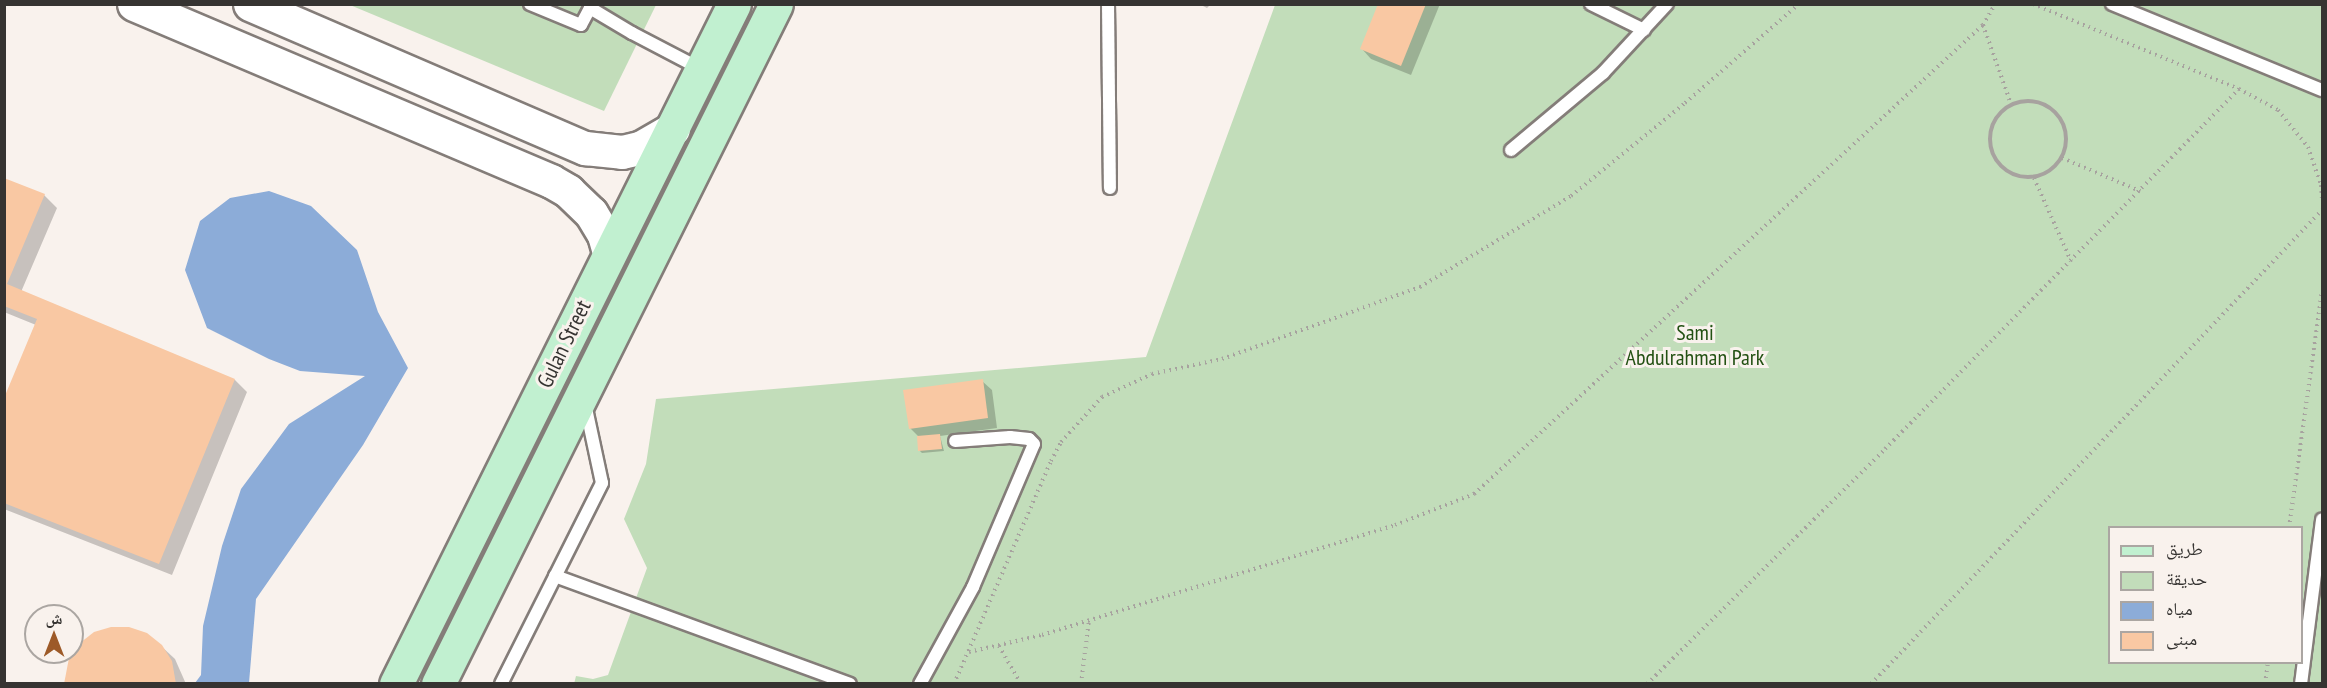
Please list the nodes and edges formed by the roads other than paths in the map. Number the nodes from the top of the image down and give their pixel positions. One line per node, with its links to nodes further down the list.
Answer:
1 (134, 4): 17 (street)
2 (250, 4): 15 (street)
3 (530, 4): 10 (lane)
4 (734, 4): 12 (main road, Gulan Street)
5 (776, 4): 20 (main road, Gulan Street)
6 (1108, 4): 18 (lane)
7 (1591, 4): 11 (lane)
8 (1667, 4): 11 (lane)
9 (2112, 4): 13 (lane)
10 (591, 6): 12 (lane)
11 (1644, 30): 16 (lane)
12 (702, 69): 14 (main road, Gulan Street)
13 (2322, 90)
14 (673, 129): 15 (street); 19 (main road, Gulan Street)
15 (567, 141): 17 (street)
16 (1511, 150)
17 (551, 182): 19 (street)
18 (1110, 188)
19 (609, 254): 24 (main road, Gulan Street)
20 (583, 393): 23 (lane); 25 (main road, Gulan Street)
21 (956, 441): 30 (lane)
22 (2322, 519): 31 (lane)
23 (555, 576): 28 (lane); 29 (lane)
24 (428, 619): 25 (main road); 26 (main road, Gulan Street)
25 (461, 637): 27 (main road, Gulan Street)
26 (396, 684)
27 (438, 684)
28 (501, 684)
29 (850, 684)
30 (920, 684)
31 (2301, 684)

